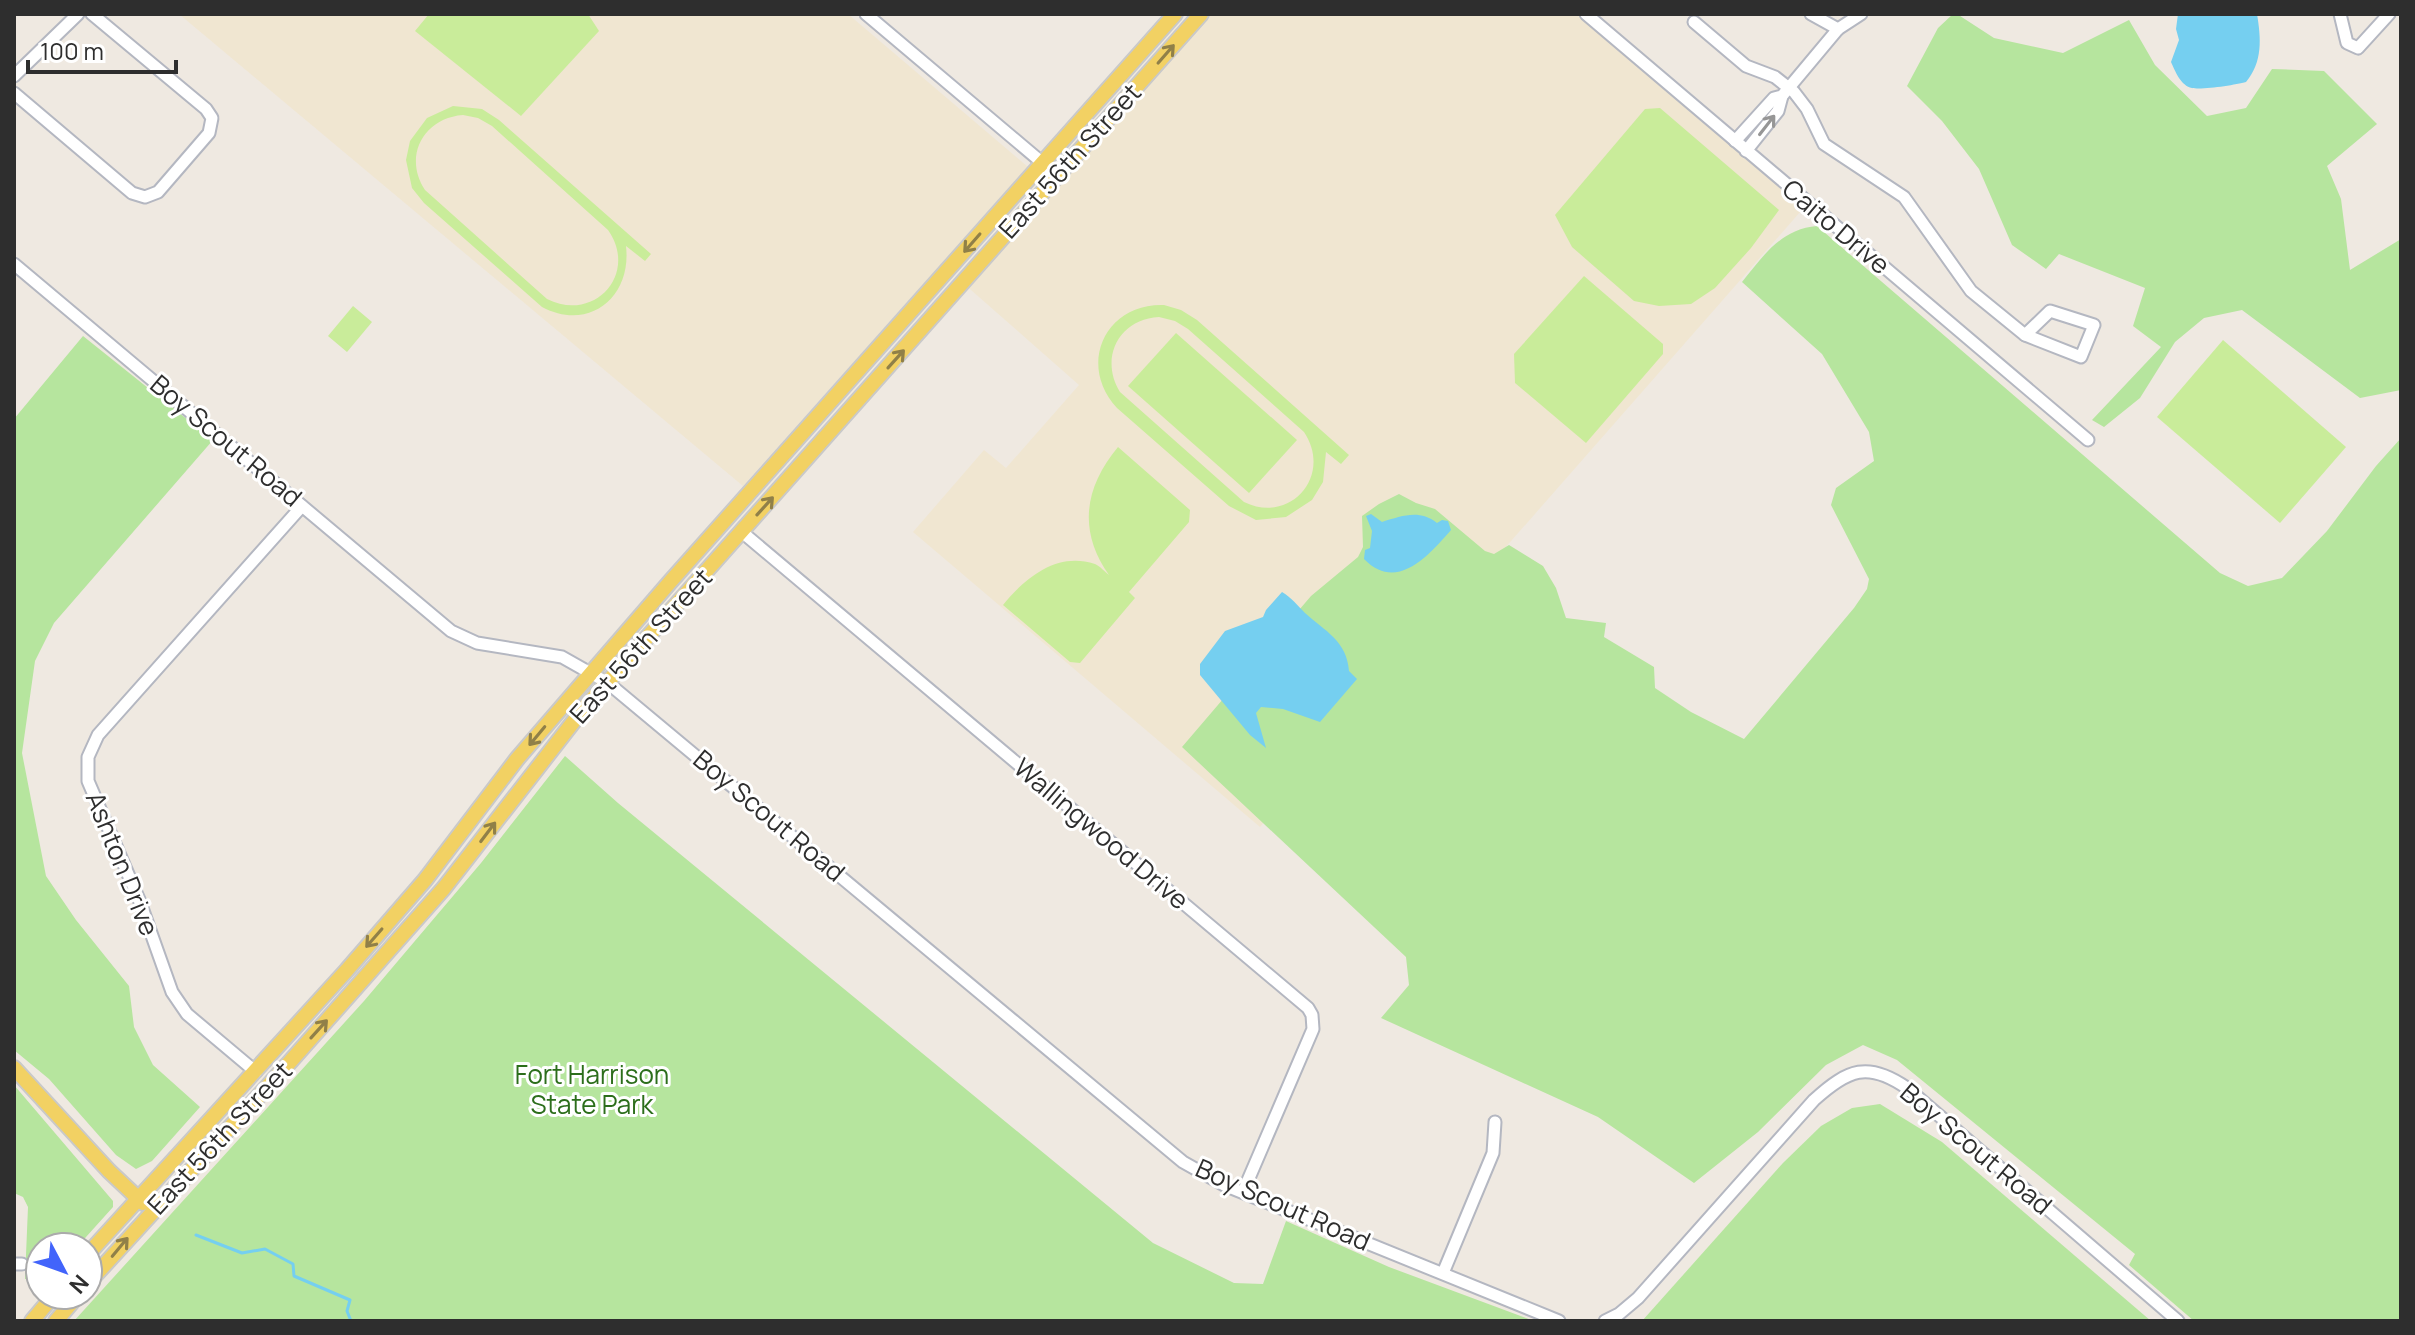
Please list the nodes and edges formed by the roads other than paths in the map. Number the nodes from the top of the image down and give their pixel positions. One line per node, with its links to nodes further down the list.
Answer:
1 (78, 14): 13 (street)
2 (92, 14): 15 (street)
3 (866, 14): 18 (street)
4 (1175, 14): 18 (main road, East 56th Street)
5 (1201, 14): 19 (main road, East 56th Street, one-way to 5)
6 (1586, 14): 16 (street, Caito Drive)
7 (1811, 14): 12 (street)
8 (1861, 14): 12 (street)
9 (2340, 14): 10 (street)
10 (2389, 14)
11 (1694, 22): 14 (street)
12 (1838, 29): 14 (street)
13 (14, 76)
14 (1786, 91): 16 (street); 17 (street, one-way to 14); 21 (street)
15 (14, 93)
16 (1735, 141): 17 (street, Caito Drive)
17 (1746, 151): 24 (street, Caito Drive)
18 (1042, 164): 19 (street); 22 (main road, East 56th Street, one-way to 22)
19 (1058, 176): 23 (main road, East 56th Street, one-way to 19)
20 (14, 264): 25 (street, Boy Scout Road)
21 (2025, 335): 21 (street)
22 (829, 404): 23 (street); 27 (main road, East 56th Street)
23 (844, 417): 26 (main road, East 56th Street, one-way to 23)
24 (2088, 440)
25 (302, 506): 27 (street, Boy Scout Road); 30 (street, Ashton Drive)
26 (742, 532): 28 (main road, East 56th Street); 32 (street, Wallingwood Drive)
27 (593, 672): 28 (street, Boy Scout Road); 30 (main road, East 56th Street, one-way to 30)
28 (608, 683): 32 (street, Boy Scout Road); 34 (main road, East 56th Street, one-way to 28)
29 (14, 1068): 33 (main road)
30 (256, 1072): 33 (main road, East 56th Street)
31 (1495, 1122): 37 (street)
32 (1243, 1192): 37 (street, Boy Scout Road)
33 (138, 1198): 34 (main road); 35 (main road, East 56th Street)
34 (153, 1211): 36 (main road, East 56th Street, one-way to 34)
35 (104, 1236)
36 (104, 1265)
37 (1443, 1273): 38 (street, Boy Scout Road)
38 (1559, 1321)
39 (1605, 1321): 40 (street, Boy Scout Road)
40 (2178, 1321)

